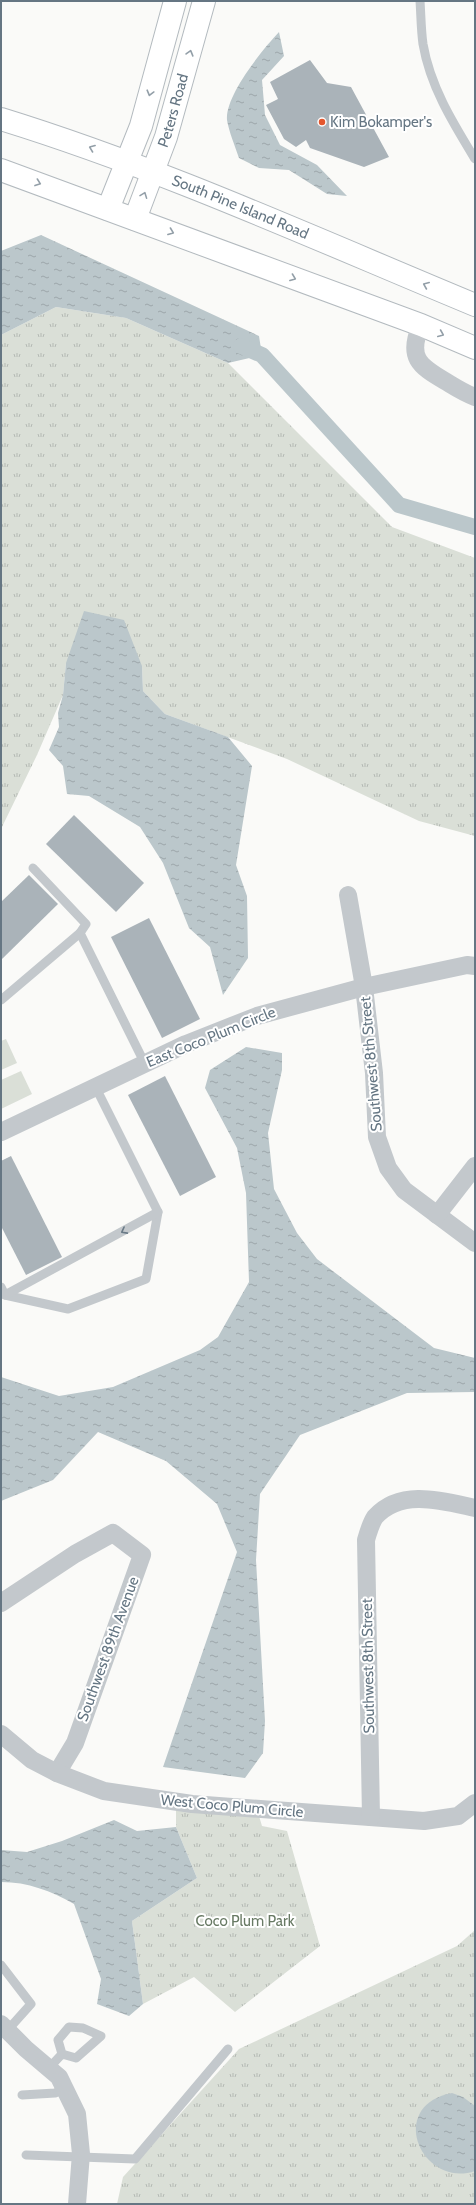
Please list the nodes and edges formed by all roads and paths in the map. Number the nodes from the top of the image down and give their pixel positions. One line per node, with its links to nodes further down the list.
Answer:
1 (175, 1): 6 (main road, Peters Road, one-way to 6)
2 (204, 1): 8 (main road, Peters Road, one-way to 2)
3 (420, 1): 5 (lane)
4 (1, 119): 6 (main road, South Pine Island Road, one-way to 4)
5 (475, 159)
6 (128, 162): 8 (main road, South Pine Island Road); 9 (main road, Peters Road)
7 (1, 170): 9 (main road, one-way to 9)
8 (154, 171): 10 (main road, Peters Road, one-way to 8); 11 (main road, South Pine Island Road, one-way to 8)
9 (108, 210): 10 (main road)
10 (135, 219): 12 (main road, one-way to 12)
11 (475, 305)
12 (421, 325): 13 (main road, one-way to 13); 14 (street)
13 (475, 348)
14 (475, 397)
15 (33, 868): 17 (lane)
16 (348, 895): 19 (street, Southwest 8th Street)
17 (80, 933): 20 (lane); 21 (lane)
18 (475, 966): 19 (street, East Coco Plum Circle)
19 (364, 987): 21 (street, East Coco Plum Circle); 26 (street, Southwest 8th Street)
20 (1, 1000)
21 (146, 1064): 22 (street, East Coco Plum Circle)
22 (96, 1088): 23 (street, East Coco Plum Circle); 25 (lane)
23 (1, 1132)
24 (475, 1166): 26 (street)
25 (158, 1212): 28 (lane, one-way to 28); 28 (lane)
26 (437, 1215): 27 (street, Southwest 8th Street)
27 (473, 1243)
28 (3, 1291)
29 (475, 1508): 34 (street, Southwest 8th Street)
30 (1, 1603): 32 (street, Southwest 89th Avenue)
31 (1, 1734): 32 (street, West Coco Plum Circle)
32 (57, 1773): 34 (street, West Coco Plum Circle)
33 (475, 1803): 34 (street, West Coco Plum Circle)
34 (371, 1817)
35 (1, 1965): 36 (lane)
36 (3, 2030): 39 (street)
37 (228, 2049): 43 (lane)
38 (62, 2054): 39 (lane)
39 (48, 2068): 40 (street)
40 (65, 2089): 41 (lane); 43 (street)
41 (22, 2095)
42 (26, 2155): 43 (lane)
43 (81, 2158): 44 (street)
44 (77, 2204)

